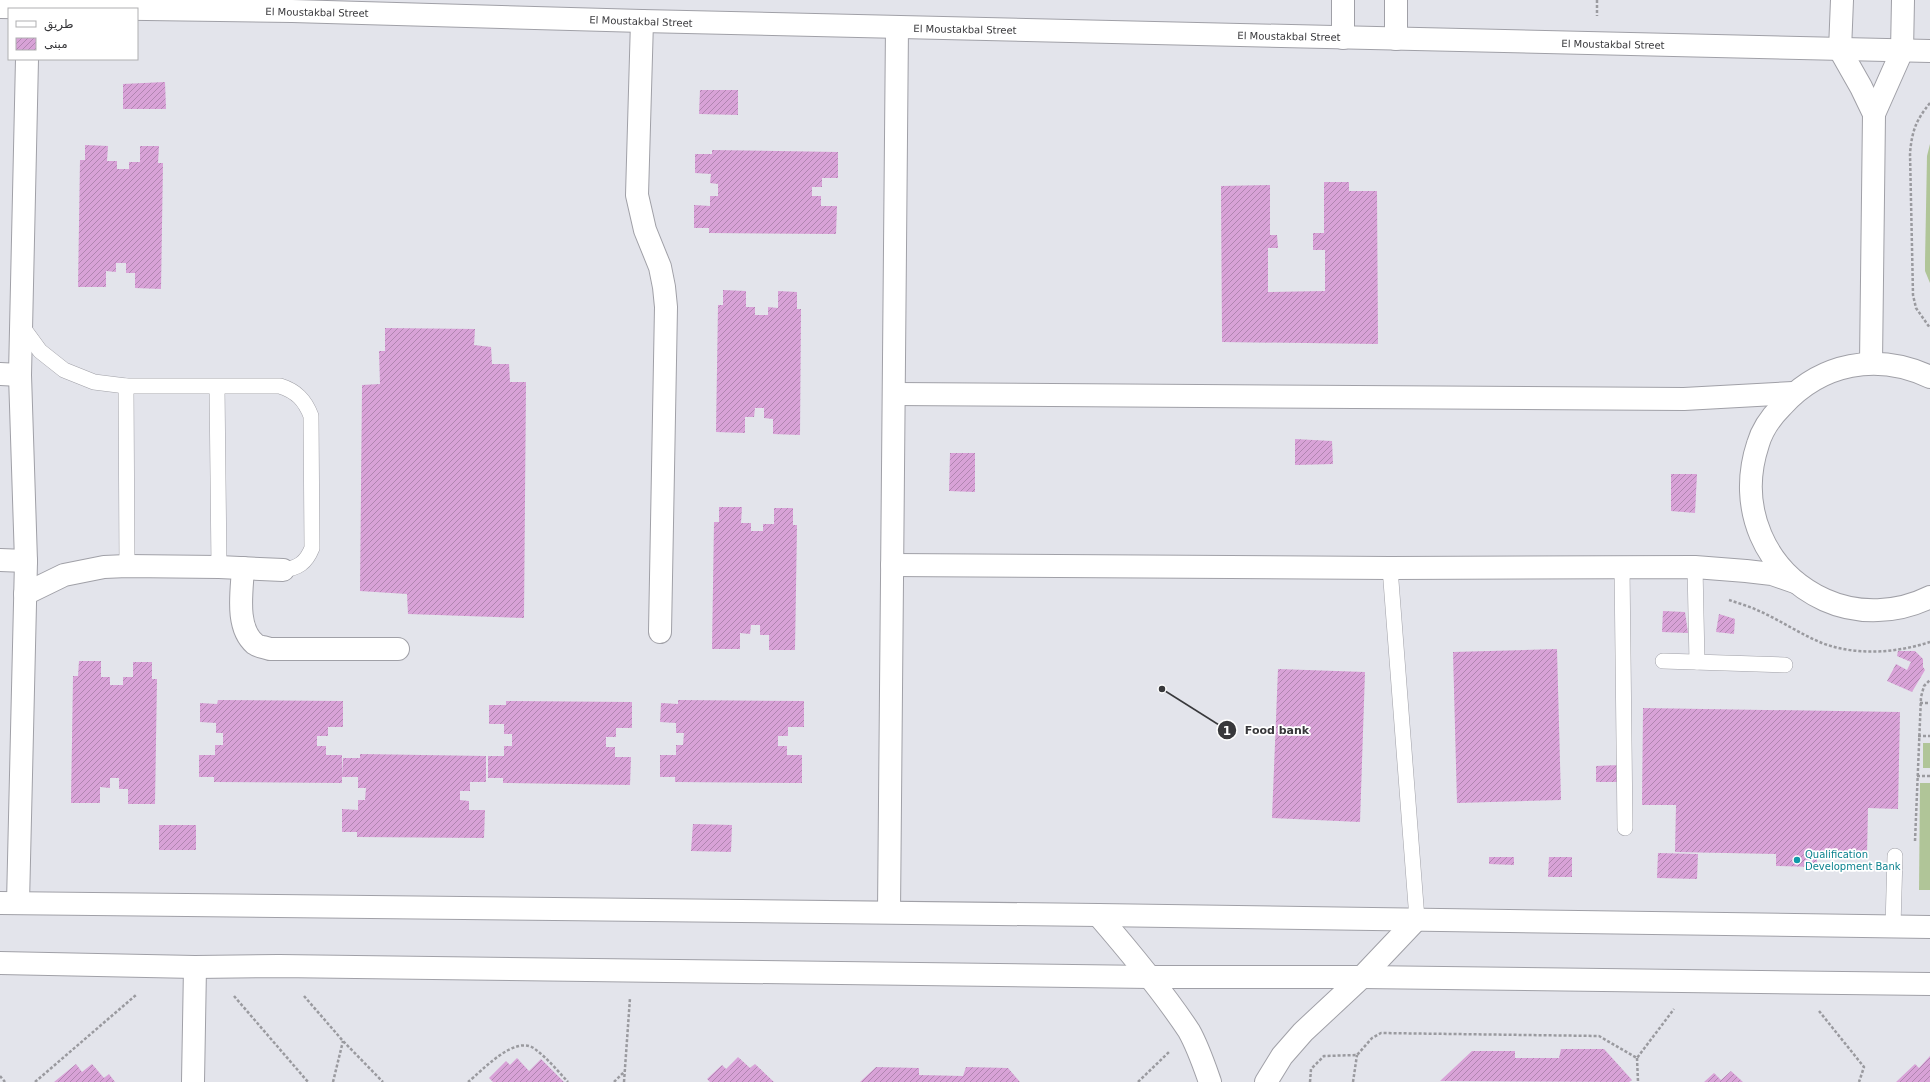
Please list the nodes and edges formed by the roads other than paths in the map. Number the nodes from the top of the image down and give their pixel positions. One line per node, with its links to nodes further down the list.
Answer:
1 (1344, 0): 10 (street)
2 (1396, 0): 11 (street)
3 (1842, 0): 12 (street)
4 (1903, 0): 13 (street)
5 (292, 5): 7 (street, El Moustakbal Street); 8 (street, El Moustakbal Street)
6 (0, 7): 7 (street, El Moustakbal Street)
7 (29, 8)
8 (642, 21): 9 (street, El Moustakbal Street); 38 (street)
9 (897, 27): 10 (street, El Moustakbal Street); 24 (street)
10 (1343, 38): 11 (street, El Moustakbal Street)
11 (1396, 39): 12 (street, El Moustakbal Street)
12 (1840, 50): 13 (street, El Moustakbal Street); 16 (street)
13 (1902, 51): 14 (street, El Moustakbal Street); 16 (street)
14 (1930, 51)
15 (28, 60): 17 (street)
16 (1874, 114): 18 (street)
17 (21, 326): 19 (street); 21 (lane)
18 (1871, 363): 20 (street); 23 (street)
19 (10, 374): 26 (street)
20 (1930, 377)
21 (126, 386): 22 (lane); 28 (lane)
22 (217, 387): 29 (lane); 34 (lane)
23 (1793, 393): 24 (street); 35 (street)
24 (894, 394): 27 (street)
25 (0, 560): 26 (street)
26 (26, 561): 36 (street)
27 (892, 565): 33 (street); 46 (street)
28 (127, 566): 29 (street); 36 (street)
29 (219, 567): 32 (street)
30 (1622, 567): 31 (street); 33 (street); 43 (lane)
31 (1695, 567): 35 (street); 41 (lane)
32 (243, 568): 34 (street); 39 (street)
33 (1390, 568): 48 (lane)
34 (283, 570)
35 (1795, 582): 37 (street)
36 (25, 594): 45 (street)
37 (1930, 596)
38 (660, 632)
39 (398, 649)
40 (1663, 661): 41 (lane)
41 (1697, 662): 42 (lane)
42 (1785, 665)
43 (1624, 828)
44 (1895, 856): 49 (lane)
45 (9, 903): 46 (street)
46 (889, 912): 47 (street)
47 (1098, 914): 48 (street); 53 (street)
48 (1417, 919): 49 (street); 54 (street)
49 (1893, 926): 50 (street)
50 (1930, 927)
51 (0, 964): 52 (street)
52 (203, 967): 53 (street); 56 (street)
53 (1150, 977): 54 (street); 57 (street)
54 (1362, 977): 55 (street); 58 (street)
55 (1930, 984)
56 (194, 1082)
57 (1210, 1082)
58 (1266, 1082)

